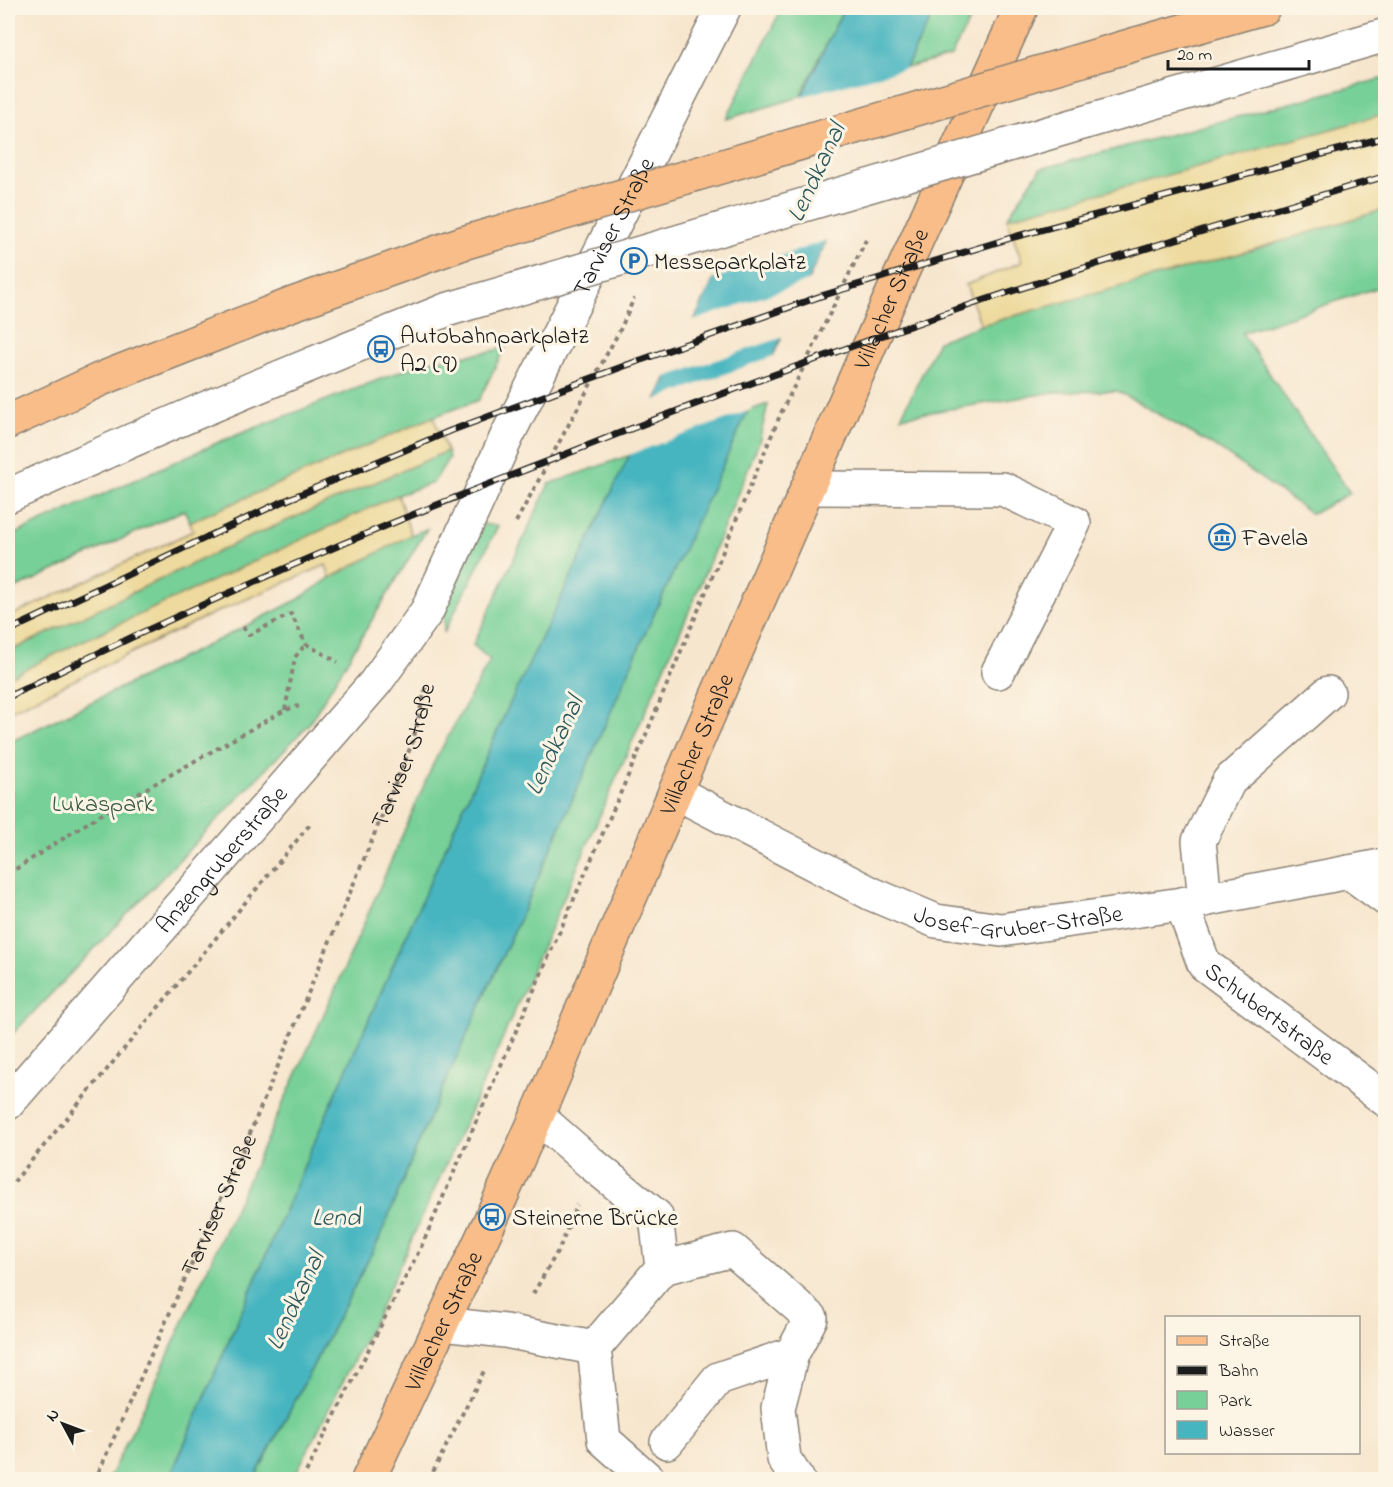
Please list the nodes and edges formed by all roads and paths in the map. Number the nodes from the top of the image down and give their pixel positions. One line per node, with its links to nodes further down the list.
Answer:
1 (724, 8): 9 (street, Tarviser Straße)
2 (1021, 8): 7 (main road, Villacher Straße)
3 (1263, 8): 6 (main road, bridge)
4 (1386, 35): 8 (street, bridge)
5 (866, 240): 31 (path)
6 (8, 422)
7 (809, 488): 11 (street); 16 (main road, Villacher Straße)
8 (8, 496)
9 (427, 611): 23 (street, Anzengruberstraße)
10 (243, 627): 15 (path)
11 (998, 672)
12 (427, 680): 30 (path, Tarviser Straße)
13 (1328, 693): 21 (street, Schubertstraße)
14 (307, 704): 15 (path)
15 (285, 710): 19 (path)
16 (675, 792): 21 (street, Josef-Gruber-Straße); 24 (main road, Villacher Straße)
17 (1386, 865): 18 (street, Josef-Gruber-Straße)
18 (1349, 872): 20 (street); 21 (street, Josef-Gruber-Straße)
19 (8, 874)
20 (1386, 899)
21 (1193, 902): 22 (street, Schubertstraße)
22 (1386, 1100)
23 (8, 1103)
24 (537, 1116): 25 (street); 26 (main road, Villacher Straße)
25 (662, 1268): 27 (street); 28 (street)
26 (442, 1324): 27 (street); 32 (main road, Villacher Straße)
27 (594, 1348): 33 (street)
28 (792, 1354): 29 (street); 34 (street)
29 (667, 1442)
30 (95, 1479)
31 (302, 1479)
32 (368, 1479)
33 (649, 1479)
34 (798, 1479)

